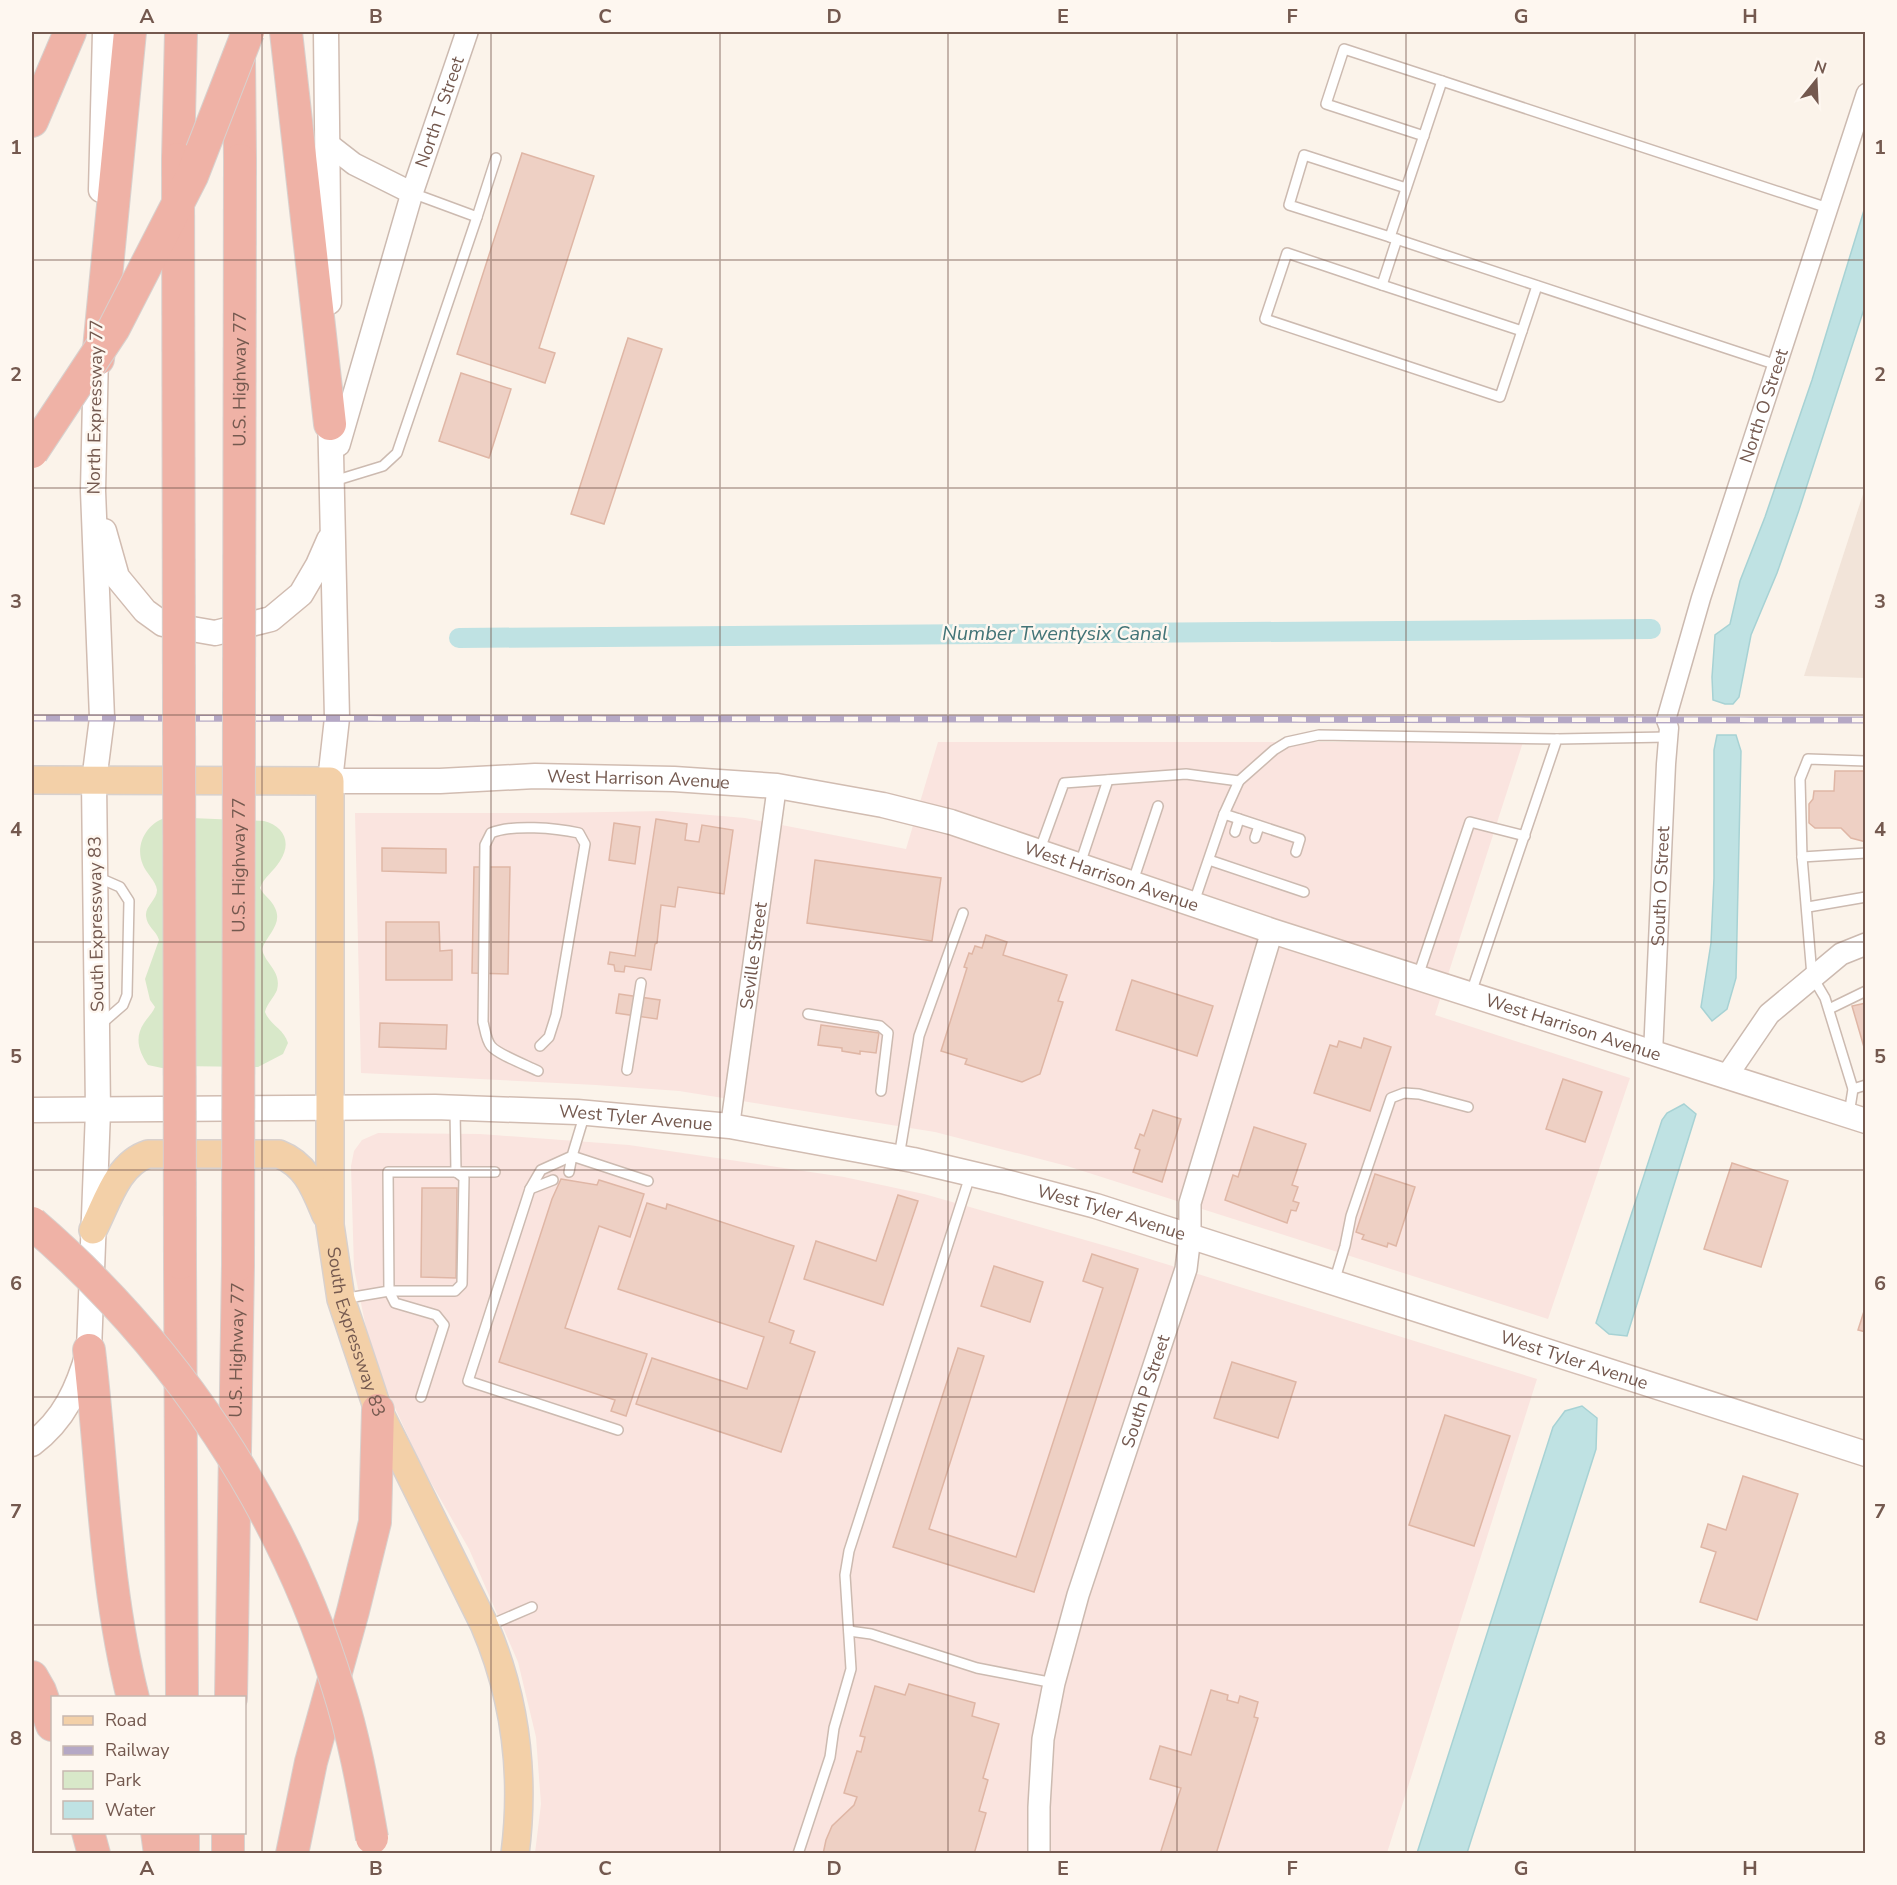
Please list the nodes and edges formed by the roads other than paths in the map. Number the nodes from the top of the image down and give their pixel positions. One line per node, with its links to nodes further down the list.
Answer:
1 (70, 32): 12 (highway)
2 (105, 32): 25 (main road, North Expressway 77)
3 (130, 32): 25 (highway)
4 (181, 32): 116 (highway, bridge)
5 (239, 32): 117 (highway, U.S. Highway 77, bridge)
6 (249, 32): 27 (highway, bridge)
7 (286, 32): 26 (highway)
8 (326, 32): 14 (main road)
9 (467, 32): 17 (street, North T Street)
10 (1442, 81): 13 (lane); 13 (lane); 18 (lane)
11 (1866, 93): 18 (street, North O Street)
12 (32, 121)
13 (1424, 136): 16 (lane)
14 (327, 143): 17 (street); 26 (main road)
15 (496, 158): 19 (lane)
16 (1406, 188): 20 (lane); 20 (lane)
17 (412, 193): 19 (lane); 28 (street, North T Street)
18 (1828, 208): 24 (street, North O Street)
19 (477, 216): 28 (lane)
20 (1394, 238): 21 (lane); 22 (lane)
21 (1382, 285): 23 (lane); 23 (lane)
22 (1537, 286): 23 (lane); 24 (lane)
23 (1522, 331)
24 (1777, 365): 31 (street, North O Street)
25 (96, 383): 29 (main road, North Expressway 77)
26 (330, 424): 28 (main road)
27 (32, 452)
28 (332, 476): 30 (main road)
29 (93, 491): 30 (main road); 36 (main road, North Expressway 77)
30 (332, 534): 37 (main road)
31 (1667, 729): 32 (lane); 73 (street, South O Street)
32 (1557, 740): 38 (lane); 46 (lane)
33 (1866, 761): 52 (lane)
34 (32, 780): 36 (main road)
35 (1108, 780): 38 (lane); 49 (lane); 54 (lane)
36 (94, 781): 37 (main road); 55 (main road, South Expressway 83)
37 (330, 781): 39 (main road, West Harrison Avenue); 80 (main road, South Expressway 83)
38 (1239, 781): 41 (lane)
39 (777, 786): 49 (main road, West Harrison Avenue); 87 (street, Seville Street)
40 (1158, 806): 56 (lane)
41 (1224, 814): 42 (lane); 53 (lane)
42 (1239, 819): 43 (lane); 44 (lane)
43 (1259, 826): 45 (lane); 47 (lane)
44 (1235, 831)
45 (1280, 833): 48 (lane); 50 (lane)
46 (1525, 836): 65 (lane); 68 (lane)
47 (1255, 838)
48 (1277, 845)
49 (1039, 852): 54 (main road, West Harrison Avenue)
50 (1296, 852)
51 (1866, 853): 52 (lane)
52 (1802, 856): 60 (lane)
53 (1209, 860): 57 (lane); 59 (lane)
54 (1079, 866): 56 (main road, West Harrison Avenue)
55 (95, 876): 71 (main road, South Expressway 83); 71 (lane)
56 (1132, 884): 59 (main road, West Harrison Avenue)
57 (1304, 892)
58 (1866, 897): 60 (lane)
59 (1194, 905): 62 (main road, West Harrison Avenue)
60 (1808, 907): 64 (lane)
61 (963, 914): 89 (lane)
62 (1272, 931): 65 (main road, West Harrison Avenue); 100 (street, South P Street)
63 (1866, 944): 64 (street)
64 (1812, 976): 69 (lane); 76 (street)
65 (1418, 978): 68 (main road, West Harrison Avenue)
66 (641, 983): 74 (lane)
67 (1866, 991): 69 (lane)
68 (1471, 995): 73 (main road, West Harrison Avenue)
69 (1829, 1009): 78 (lane)
70 (808, 1014): 79 (lane)
71 (97, 1028): 84 (main road, South Expressway 83)
72 (540, 1046): 75 (lane)
73 (1653, 1054): 76 (main road, West Harrison Avenue)
74 (627, 1070)
75 (538, 1071)
76 (1726, 1077): 86 (main road, West Harrison Avenue)
77 (1866, 1085): 78 (lane)
78 (1853, 1089): 86 (lane)
79 (881, 1091)
80 (330, 1107): 82 (main road, West Tyler Avenue); 84 (main road, West Tyler Avenue); 98 (main road, South Expressway 83)
81 (1468, 1107): 101 (lane)
82 (455, 1108): 85 (main road, West Tyler Avenue); 90 (lane)
83 (32, 1110): 84 (main road, West Tyler Avenue)
84 (98, 1111): 99 (main road, South Expressway 83)
85 (585, 1113): 87 (main road, West Tyler Avenue); 88 (lane)
86 (1857, 1119)
87 (730, 1126): 89 (main road, West Tyler Avenue)
88 (572, 1156): 92 (lane); 95 (lane); 96 (lane)
89 (899, 1157): 93 (main road, West Tyler Avenue)
90 (456, 1172): 91 (lane); 102 (lane); 102 (lane)
91 (495, 1172)
92 (569, 1172)
93 (971, 1173): 100 (main road, West Tyler Avenue); 112 (lane)
94 (553, 1180): 96 (lane)
95 (648, 1181)
96 (530, 1189): 107 (lane)
97 (32, 1223): 123 (highway, bridge)
98 (330, 1225): 99 (main road); 103 (main road, South Expressway 83)
99 (93, 1230): 104 (main road, South Expressway 83)
100 (1190, 1236): 101 (main road, West Tyler Avenue); 113 (street, South P Street)
101 (1334, 1283): 109 (main road, West Tyler Avenue)
102 (388, 1291): 103 (lane); 105 (lane)
103 (341, 1299): 106 (main road, South Expressway 83)
104 (89, 1350): 108 (main road, South Expressway 83); 115 (highway)
105 (421, 1397)
106 (378, 1410): 111 (main road, South Expressway 83); 128 (highway)
107 (618, 1430)
108 (32, 1444)
109 (1866, 1454)
110 (532, 1607): 111 (lane)
111 (485, 1627): 129 (main road, South Expressway 83)
112 (849, 1631): 113 (lane); 130 (lane)
113 (1054, 1683): 131 (street, South P Street)
114 (36, 1684): 118 (highway)
115 (133, 1696)
116 (182, 1696)
117 (231, 1696)
118 (51, 1722)
119 (88, 1834): 124 (highway)
120 (157, 1834): 125 (highway)
121 (183, 1834): 126 (highway)
122 (228, 1834): 127 (highway)
123 (372, 1846)
124 (94, 1854)
125 (160, 1854)
126 (183, 1854)
127 (228, 1854)
128 (292, 1854)
129 (515, 1854)
130 (798, 1854)
131 (1039, 1854)

